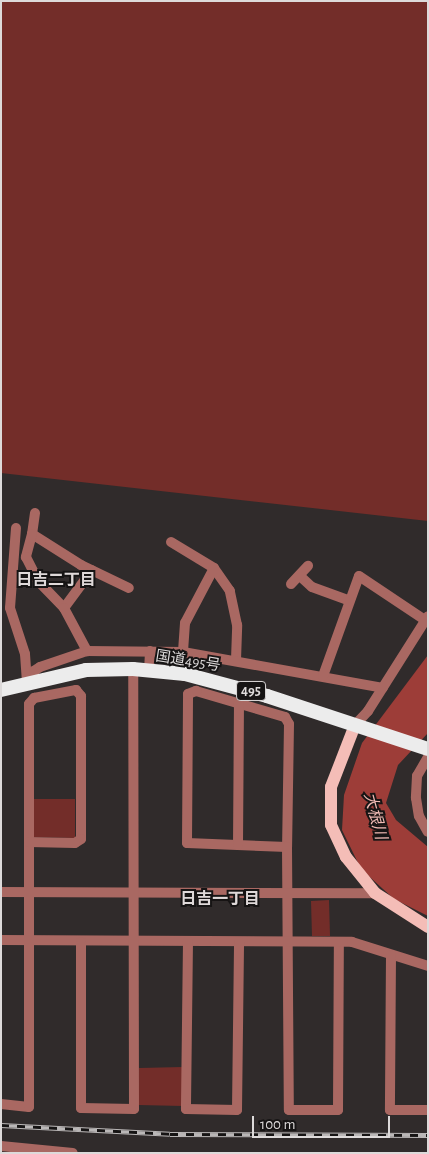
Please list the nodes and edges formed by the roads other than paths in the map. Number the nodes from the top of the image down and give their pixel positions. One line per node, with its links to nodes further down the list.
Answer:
1 (35, 513): 3 (street)
2 (16, 528): 21 (street)
3 (32, 534): 7 (street); 12 (street)
4 (170, 542): 6 (street)
5 (308, 566): 8 (street)
6 (214, 568): 16 (street); 17 (street)
7 (92, 570): 10 (street); 12 (street)
8 (300, 576): 9 (street); 11 (street)
9 (291, 584)
10 (129, 588)
11 (348, 600): 13 (street); 20 (street)
12 (64, 608): 14 (street)
13 (426, 618): 22 (street)
14 (87, 651): 15 (street); 21 (street)
15 (150, 651): 16 (street); 19 (street)
16 (183, 652): 17 (street)
17 (236, 660): 20 (street)
18 (134, 669): 19 (highway, 国道495号 / 495); 21 (highway, 国道495号 / 495); 34 (street)
19 (150, 671): 25 (highway, 国道495号 / 495)
20 (323, 676): 22 (street)
21 (31, 680): 23 (highway, 国道495号 / 495)
22 (383, 688): 25 (street)
23 (2, 689)
24 (239, 703): 29 (street); 29 (street); 30 (street)
25 (360, 726): 26 (highway, 495); 33 (main road)
26 (428, 751): 27 (street)
27 (428, 832)
28 (29, 842): 28 (street); 32 (street)
29 (238, 845): 30 (street)
30 (287, 847): 35 (street)
31 (1, 892): 32 (street)
32 (28, 892): 34 (street); 38 (street)
33 (375, 892): 35 (street); 36 (main road)
34 (134, 893): 35 (street); 41 (street)
35 (288, 893): 43 (street)
36 (428, 927)
37 (1, 940): 38 (street)
38 (29, 940): 40 (street); 47 (street)
39 (188, 941): 41 (street); 42 (street); 42 (street)
40 (81, 942): 41 (street); 41 (street)
41 (134, 942)
42 (239, 942): 43 (street)
43 (289, 942): 44 (street); 44 (street)
44 (339, 942): 45 (street)
45 (391, 955): 46 (street); 48 (street)
46 (428, 966)
47 (1, 1104)
48 (428, 1110)
49 (1, 1146): 50 (street)
50 (73, 1153)

